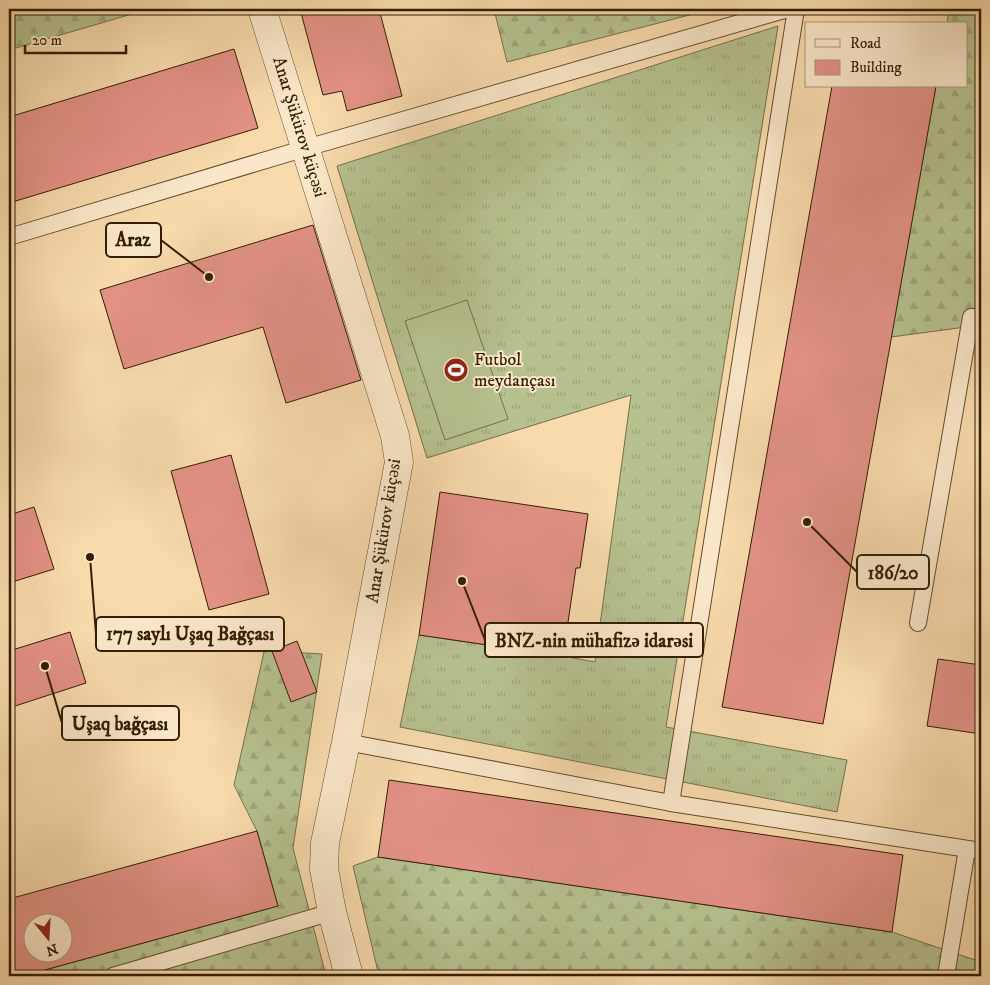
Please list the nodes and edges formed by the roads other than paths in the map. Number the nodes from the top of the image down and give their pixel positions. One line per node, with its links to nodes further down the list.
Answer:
1 (262, 9): 4 (street, Anar Şükürov küçəsi)
2 (788, 9): 4 (lane)
3 (796, 9): 9 (lane)
4 (306, 148): 5 (lane); 8 (street, Anar Şükürov küçəsi)
5 (9, 237)
6 (981, 317): 7 (lane)
7 (918, 623)
8 (346, 742): 9 (lane); 11 (street, Anar Şükürov küçəsi)
9 (671, 803): 10 (lane)
10 (974, 850): 14 (lane)
11 (332, 912): 12 (lane); 13 (street, Anar Şükürov küçəsi)
12 (113, 976)
13 (349, 976)
14 (946, 976)

